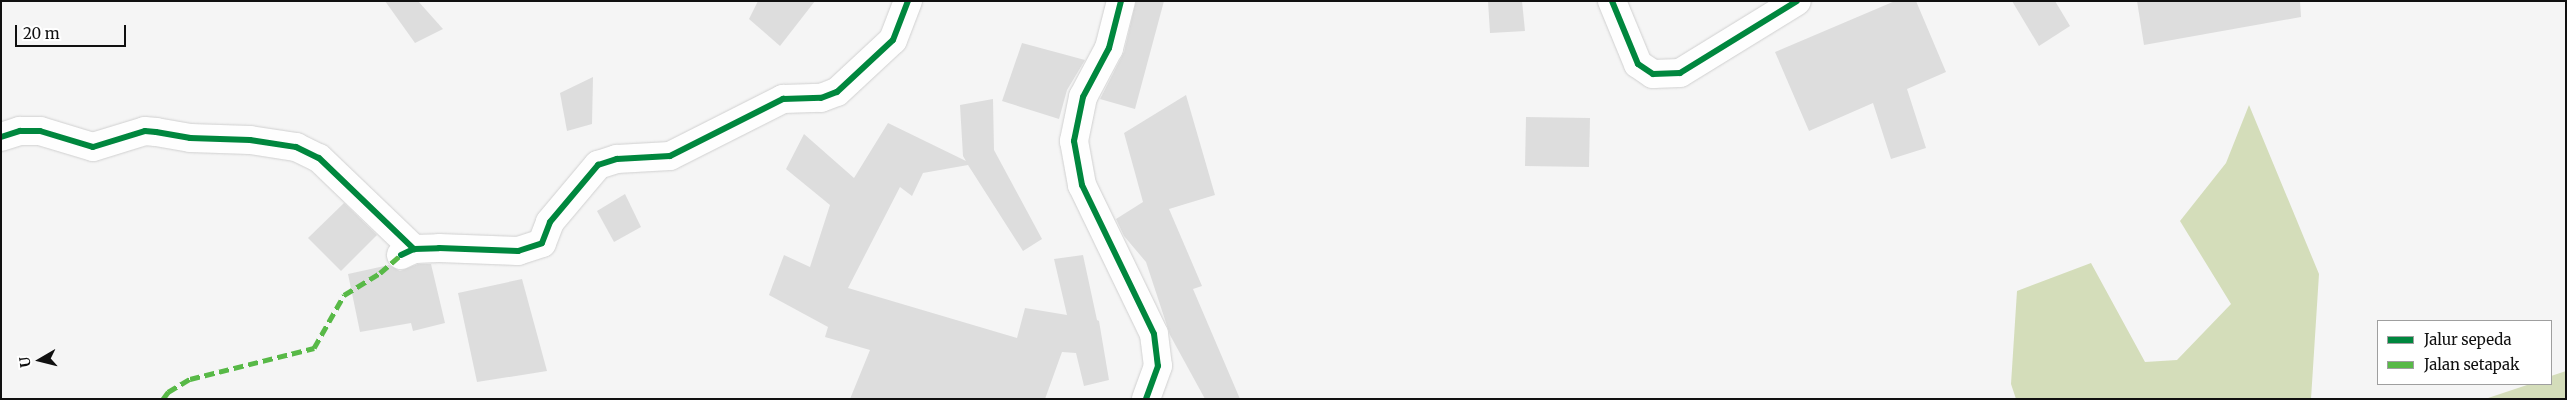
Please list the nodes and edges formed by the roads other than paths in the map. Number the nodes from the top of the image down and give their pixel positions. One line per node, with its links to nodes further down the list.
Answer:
1 (908, 1): 5 (street)
2 (1121, 1): 6 (street)
3 (1612, 1): 4 (street)
4 (1797, 1)
5 (1, 137)
6 (1146, 399)

